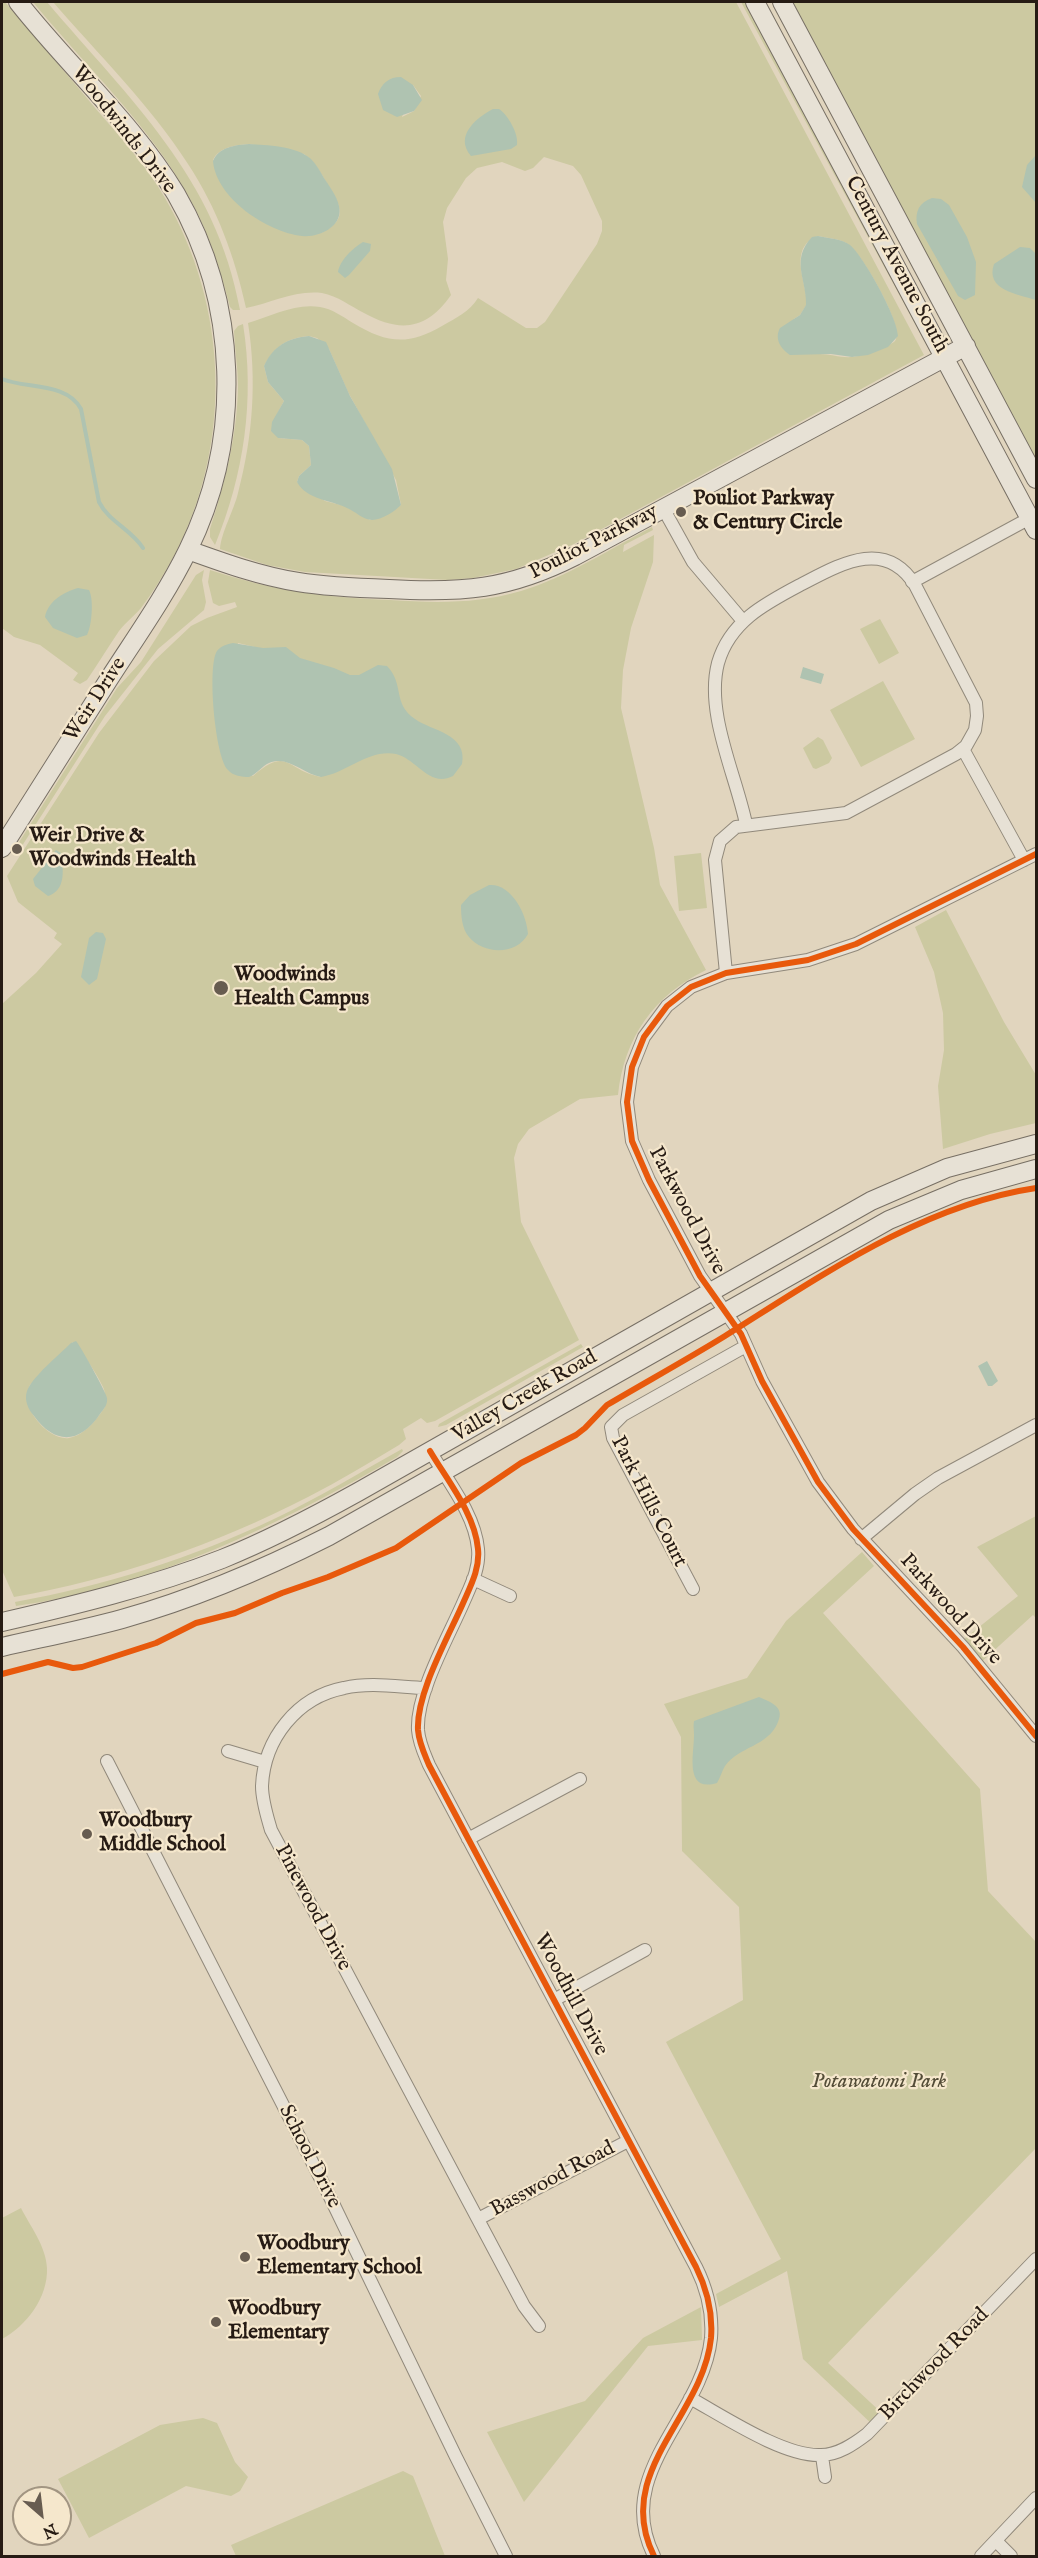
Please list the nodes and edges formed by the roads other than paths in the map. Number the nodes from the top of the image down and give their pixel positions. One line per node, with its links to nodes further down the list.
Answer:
1 (18, 2): 9 (main road, Woodwinds Drive)
2 (754, 2): 5 (main road, Century Avenue South)
3 (782, 2): 4 (main road, Century Avenue South)
4 (966, 346): 5 (main road, Pouliot Parkway); 6 (main road, Century Avenue South)
5 (945, 357): 7 (main road, Pouliot Parkway); 8 (main road, Century Avenue South)
6 (1036, 479)
7 (663, 508): 9 (main road, Pouliot Parkway); 11 (street)
8 (1033, 524): 10 (street)
9 (188, 550): 14 (main road, Weir Drive)
10 (912, 582): 11 (street); 12 (street)
11 (743, 621): 13 (street)
12 (963, 749): 13 (street); 16 (street)
13 (746, 824): 17 (street)
14 (2, 848)
15 (1036, 854): 16 (street, Parkwood Drive)
16 (1024, 860): 17 (street, Parkwood Drive)
17 (726, 973): 20 (street, Parkwood Drive)
18 (1036, 1143): 20 (main road, Valley Creek Road)
19 (1036, 1169): 21 (main road, Valley Creek Road)
20 (711, 1291): 21 (street, Parkwood Drive); 24 (main road, Valley Creek Road)
21 (725, 1312): 22 (street, Parkwood Drive); 25 (main road, Valley Creek Road)
22 (746, 1346): 26 (street, Parkwood Drive); 28 (street, Park Hills Court)
23 (1036, 1425): 26 (street)
24 (430, 1451): 25 (street, Woodhill Drive); 30 (main road, Valley Creek Road)
25 (443, 1473): 27 (street, Woodhill Drive); 31 (main road, Valley Creek Road)
26 (861, 1539): 33 (street, Parkwood Drive)
27 (473, 1578): 29 (street); 32 (street, Woodhill Drive)
28 (693, 1589)
29 (510, 1596)
30 (2, 1622)
31 (2, 1647)
32 (426, 1688): 36 (street, Pinewood Drive); 38 (street, Woodhill Drive)
33 (1036, 1736)
34 (228, 1751): 36 (street)
35 (107, 1761): 50 (street, School Drive)
36 (265, 1762): 42 (street, Pinewood Drive)
37 (580, 1779): 38 (street)
38 (468, 1839): 40 (street, Woodhill Drive)
39 (645, 1950): 40 (street)
40 (554, 2000): 41 (street, Woodhill Drive)
41 (628, 2141): 42 (street, Basswood Road); 45 (street, Woodhill Drive)
42 (478, 2219): 44 (street, Pinewood Drive)
43 (1036, 2259): 46 (street, Birchwood Road)
44 (539, 2326)
45 (690, 2398): 46 (street); 51 (street, Woodhill Drive)
46 (822, 2456): 47 (street)
47 (825, 2478)
48 (1036, 2498): 49 (street)
49 (996, 2541): 52 (street); 53 (street)
50 (506, 2556)
51 (654, 2556)
52 (981, 2556)
53 (1011, 2556)

